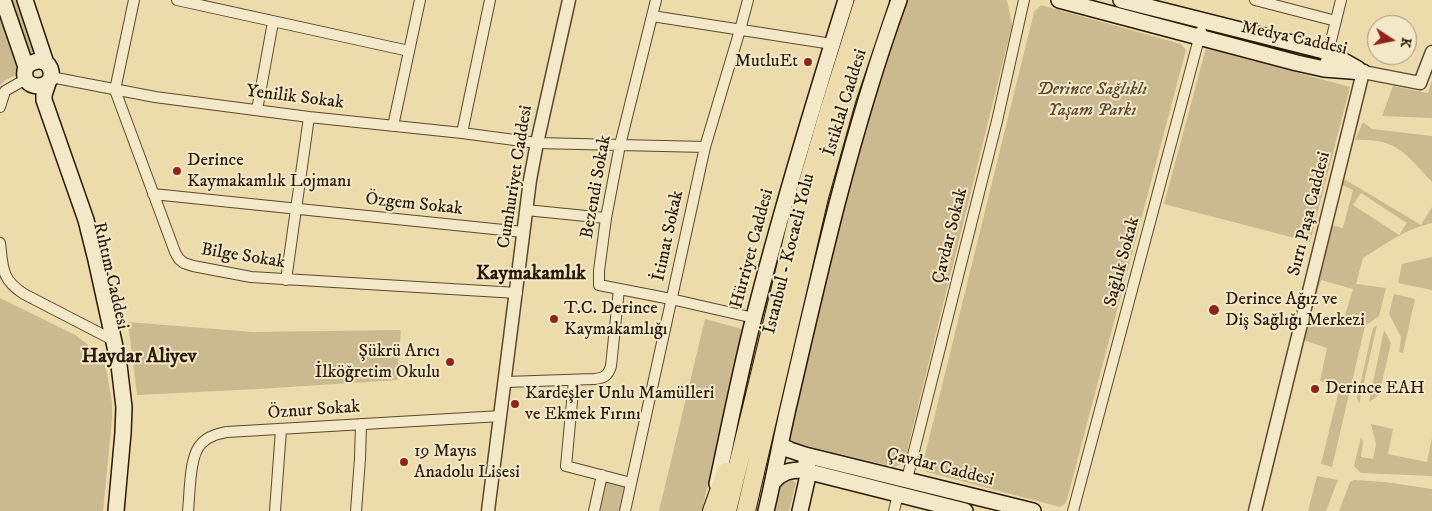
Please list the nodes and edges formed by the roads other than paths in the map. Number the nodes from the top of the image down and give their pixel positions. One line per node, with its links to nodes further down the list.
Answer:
1 (3, 0): 31 (main road, Rıhtım Caddesi)
2 (25, 0): 31 (main road, Rıhtım Caddesi)
3 (134, 0): 32 (street)
4 (177, 0): 22 (street)
5 (420, 0): 26 (street)
6 (490, 0): 37 (street)
7 (569, 0): 38 (street, Cumhuriyet Caddesi)
8 (656, 0): 19 (street, Bezendi Sokak)
9 (748, 0): 23 (street, İtimat Sokak)
10 (846, 0): 25 (main road, Hürriyet Caddesi)
11 (864, 0): 56 (highway, İstanbul - Kocaeli Yolu)
12 (880, 0): 53 (highway)
13 (899, 0): 60 (main road, İstiklal Caddesi)
14 (1024, 0): 65 (street, Çavdar Sokak)
15 (1059, 0): 24 (main road, Medya Caddesi)
16 (1121, 0): 20 (main road, Medya Caddesi)
17 (1255, 0): 21 (street)
18 (1341, 0): 21 (street)
19 (652, 16): 23 (street); 39 (street, Bezendi Sokak)
20 (1204, 21): 24 (street, Sağlık Sokak); 27 (main road, Medya Caddesi)
21 (1336, 21): 27 (street)
22 (273, 22): 26 (street); 34 (street)
23 (740, 30): 25 (street); 40 (street, İtimat Sokak)
24 (1199, 37): 29 (main road, Medya Caddesi); 86 (street, Sağlık Sokak)
25 (832, 44): 51 (main road, Hürriyet Caddesi)
26 (409, 51): 36 (street)
27 (1328, 52): 29 (street); 30 (main road, Medya Caddesi)
28 (1432, 52): 30 (street)
29 (1324, 69): 30 (main road, Medya Caddesi)
30 (1363, 72): 87 (street, Sırrı Paşa Caddesi)
31 (38, 76): 32 (street, Yenilik Sokak); 33 (street); 52 (main road, Rıhtım Caddesi); 52 (main road, Rıhtım Caddesi)
32 (115, 90): 34 (street, Yenilik Sokak); 41 (street, Bilge Sokak)
33 (0, 107)
34 (257, 110): 35 (street, Yenilik Sokak)
35 (309, 117): 36 (street, Yenilik Sokak); 42 (street)
36 (393, 126): 37 (street, Yenilik Sokak)
37 (462, 133): 38 (street, Yenilik Sokak)
38 (537, 143): 39 (street, Yenilik Sokak); 43 (street, Cumhuriyet Caddesi)
39 (620, 145): 40 (street, Yenilik Sokak); 44 (street, Bezendi Sokak)
40 (705, 147): 50 (street, İtimat Sokak)
41 (153, 194): 42 (street, Özgem Sokak); 47 (street, Bilge Sokak)
42 (295, 209): 45 (street, Özgem Sokak); 47 (street)
43 (526, 210): 44 (street); 45 (street, Cumhuriyet Caddesi)
44 (606, 218): 48 (street, Bezendi Sokak)
45 (523, 232): 49 (street, Cumhuriyet Caddesi)
46 (0, 243): 52 (street)
47 (286, 280): 49 (street, Bilge Sokak)
48 (619, 289): 50 (street, Bezendi Sokak); 54 (street)
49 (517, 293): 55 (street, Cumhuriyet Caddesi)
50 (671, 300): 51 (street, Bezendi Sokak); 67 (street, İtimat Sokak)
51 (754, 318): 77 (main road, Hürriyet Caddesi)
52 (109, 338): 69 (main road, Rıhtım Caddesi); 70 (main road, Rıhtım Caddesi)
53 (780, 366): 79 (highway); 80 (highway)
54 (574, 380): 55 (street); 64 (street)
55 (506, 382): 57 (street, Cumhuriyet Caddesi)
56 (754, 397): 77 (highway); 78 (highway, İstanbul - Kocaeli Yolu)
57 (501, 416): 58 (street, Öznur Sokak); 74 (street, Cumhuriyet Caddesi)
58 (361, 424): 59 (street, Öznur Sokak); 73 (street)
59 (281, 430): 71 (street, Öznur Sokak); 72 (street)
60 (780, 445): 61 (main road, Çavdar Caddesi); 63 (main road, Çavdar Caddesi); 66 (main road, İstiklal Caddesi)
61 (798, 453): 62 (main road, Çavdar Caddesi); 63 (main road)
62 (838, 463): 63 (main road, Çavdar Caddesi); 65 (main road, Çavdar Caddesi)
63 (806, 471): 66 (main road, Çavdar Caddesi); 68 (main road, Çavdar Caddesi); 82 (main road)
64 (602, 475): 67 (street); 75 (street)
65 (907, 479): 85 (main road, Çavdar Caddesi)
66 (774, 481): 81 (main road, İstiklal Caddesi)
67 (631, 483): 76 (street, İtimat Sokak)
68 (898, 494): 83 (street); 84 (main road, Çavdar Caddesi)
69 (109, 511)
70 (116, 511)
71 (188, 511)
72 (275, 511)
73 (356, 511)
74 (488, 511)
75 (594, 511)
76 (625, 511)
77 (711, 511)
78 (727, 511)
79 (746, 511)
80 (758, 511)
81 (766, 511)
82 (800, 511)
83 (894, 511)
84 (965, 511)
85 (1033, 511)
86 (1073, 511)
87 (1255, 511)

